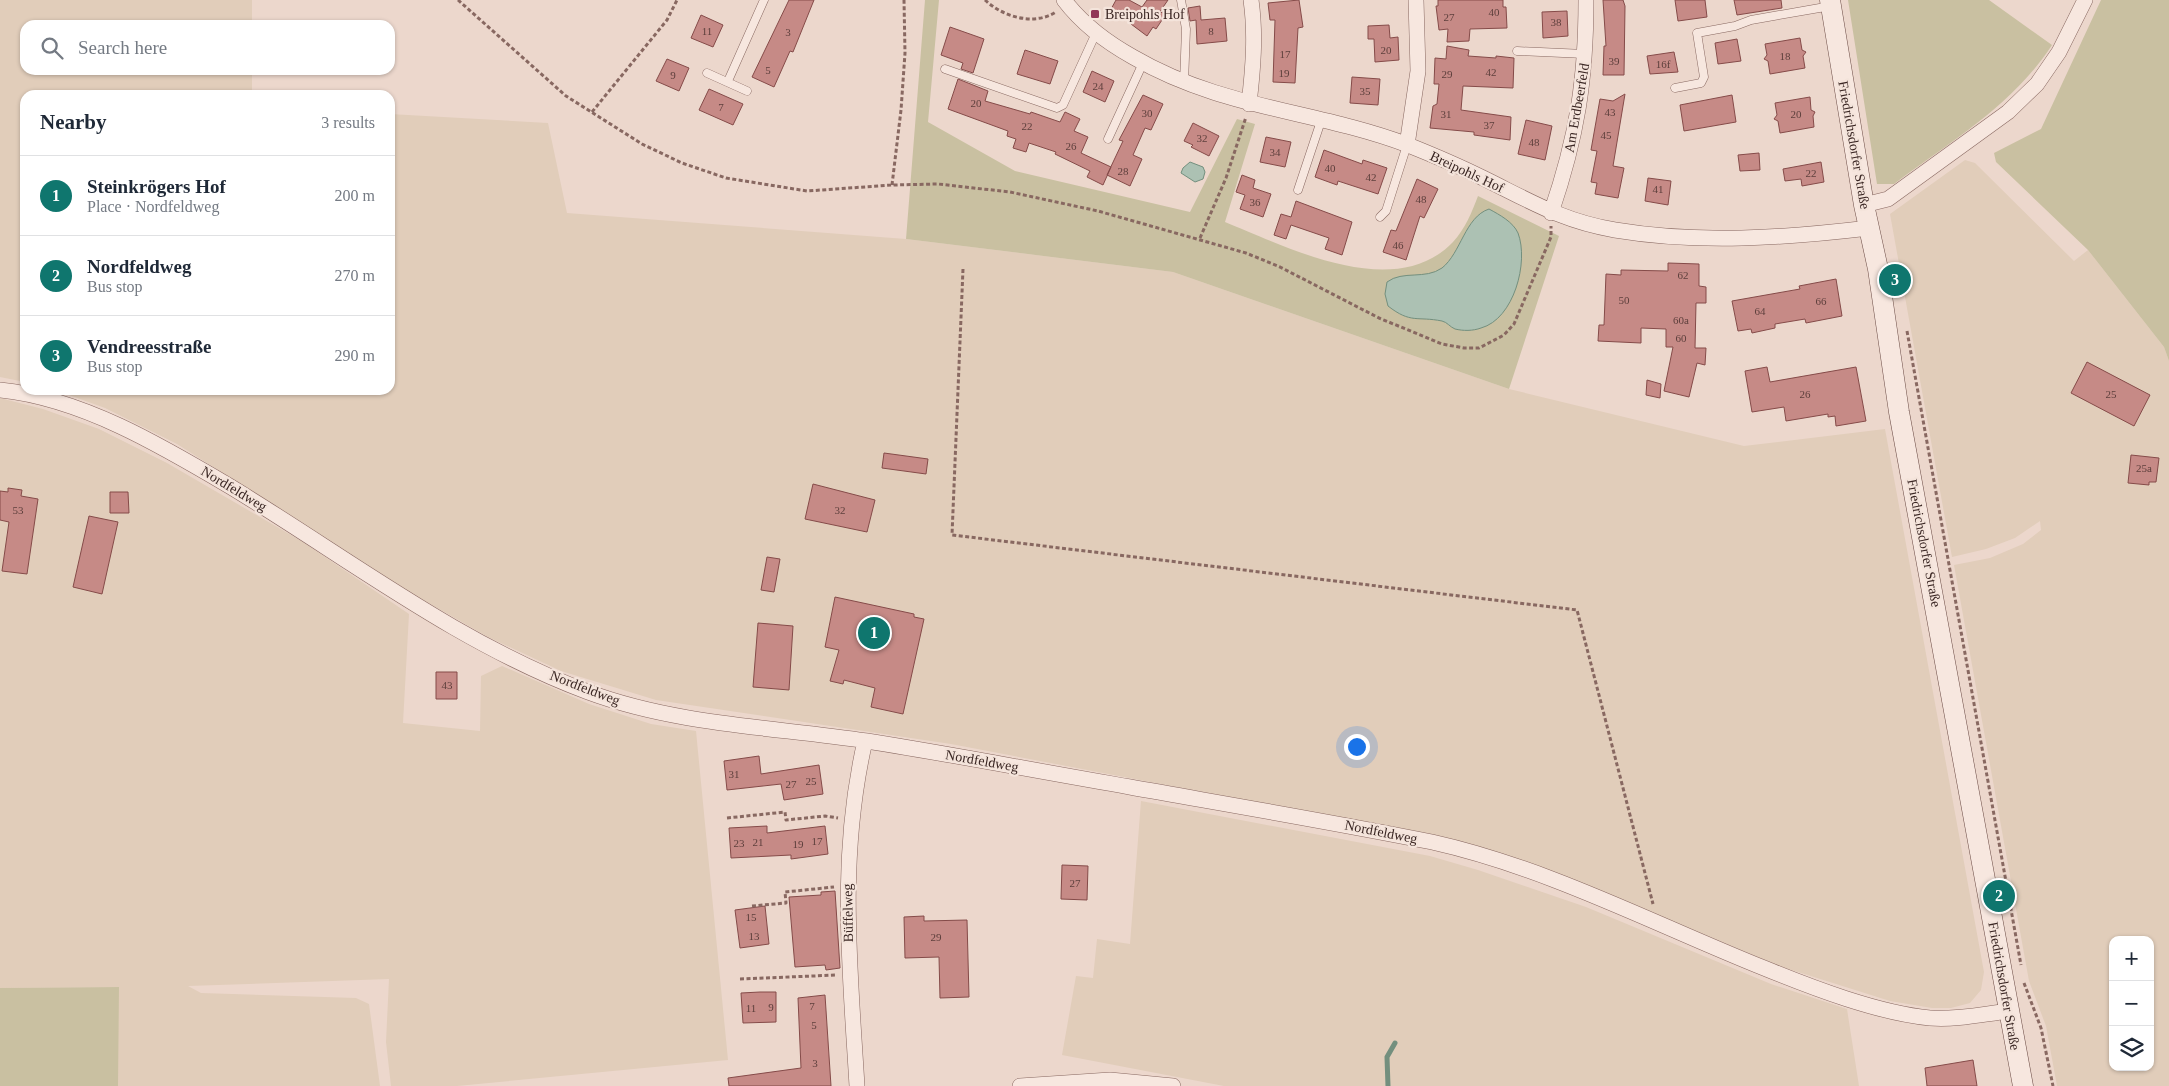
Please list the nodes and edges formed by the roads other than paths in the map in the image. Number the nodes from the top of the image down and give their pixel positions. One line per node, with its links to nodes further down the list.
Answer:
1 (764, 0): 15 (lane)
2 (1181, 0): 16 (lane)
3 (1250, 0): 19 (street)
4 (1416, 0): 22 (street)
5 (1586, 0): 11 (street, Am Erdbeerfeld)
6 (2084, 0): 24 (street)
7 (1065, 2): 9 (street, Breipohls Hof)
8 (1831, 3): 17 (lane); 24 (main road, Friedrichsdorfer Straße)
9 (1096, 33): 12 (street, Breipohls Hof); 13 (lane)
10 (1517, 51): 11 (lane)
11 (1586, 54): 25 (street, Am Erdbeerfeld)
12 (1143, 63): 16 (street, Breipohls Hof); 21 (lane)
13 (946, 69)
14 (707, 73): 15 (lane)
15 (728, 81): 18 (lane)
16 (1184, 82): 19 (street, Breipohls Hof)
17 (1675, 88)
18 (747, 91)
19 (1249, 104): 20 (street, Breipohls Hof)
20 (1321, 121): 22 (street, Breipohls Hof); 23 (lane)
21 (1108, 139)
22 (1407, 145): 25 (street, Breipohls Hof); 26 (lane)
23 (1298, 190)
24 (1864, 204): 27 (main road, Friedrichsdorfer Straße)
25 (1551, 212): 27 (street, Breipohls Hof)
26 (1380, 217)
27 (1869, 228): 32 (main road, Friedrichsdorfer Straße)
28 (0, 390): 29 (street, Nordfeldweg)
29 (20, 393)
30 (31, 395): 31 (street, Nordfeldweg)
31 (865, 741): 32 (street, Nordfeldweg); 33 (street, Büffelweg)
32 (2009, 1011): 36 (main road, Friedrichsdorfer Straße)
33 (857, 1086)
34 (1020, 1086): 35 (street)
35 (1174, 1086)
36 (2023, 1086)

